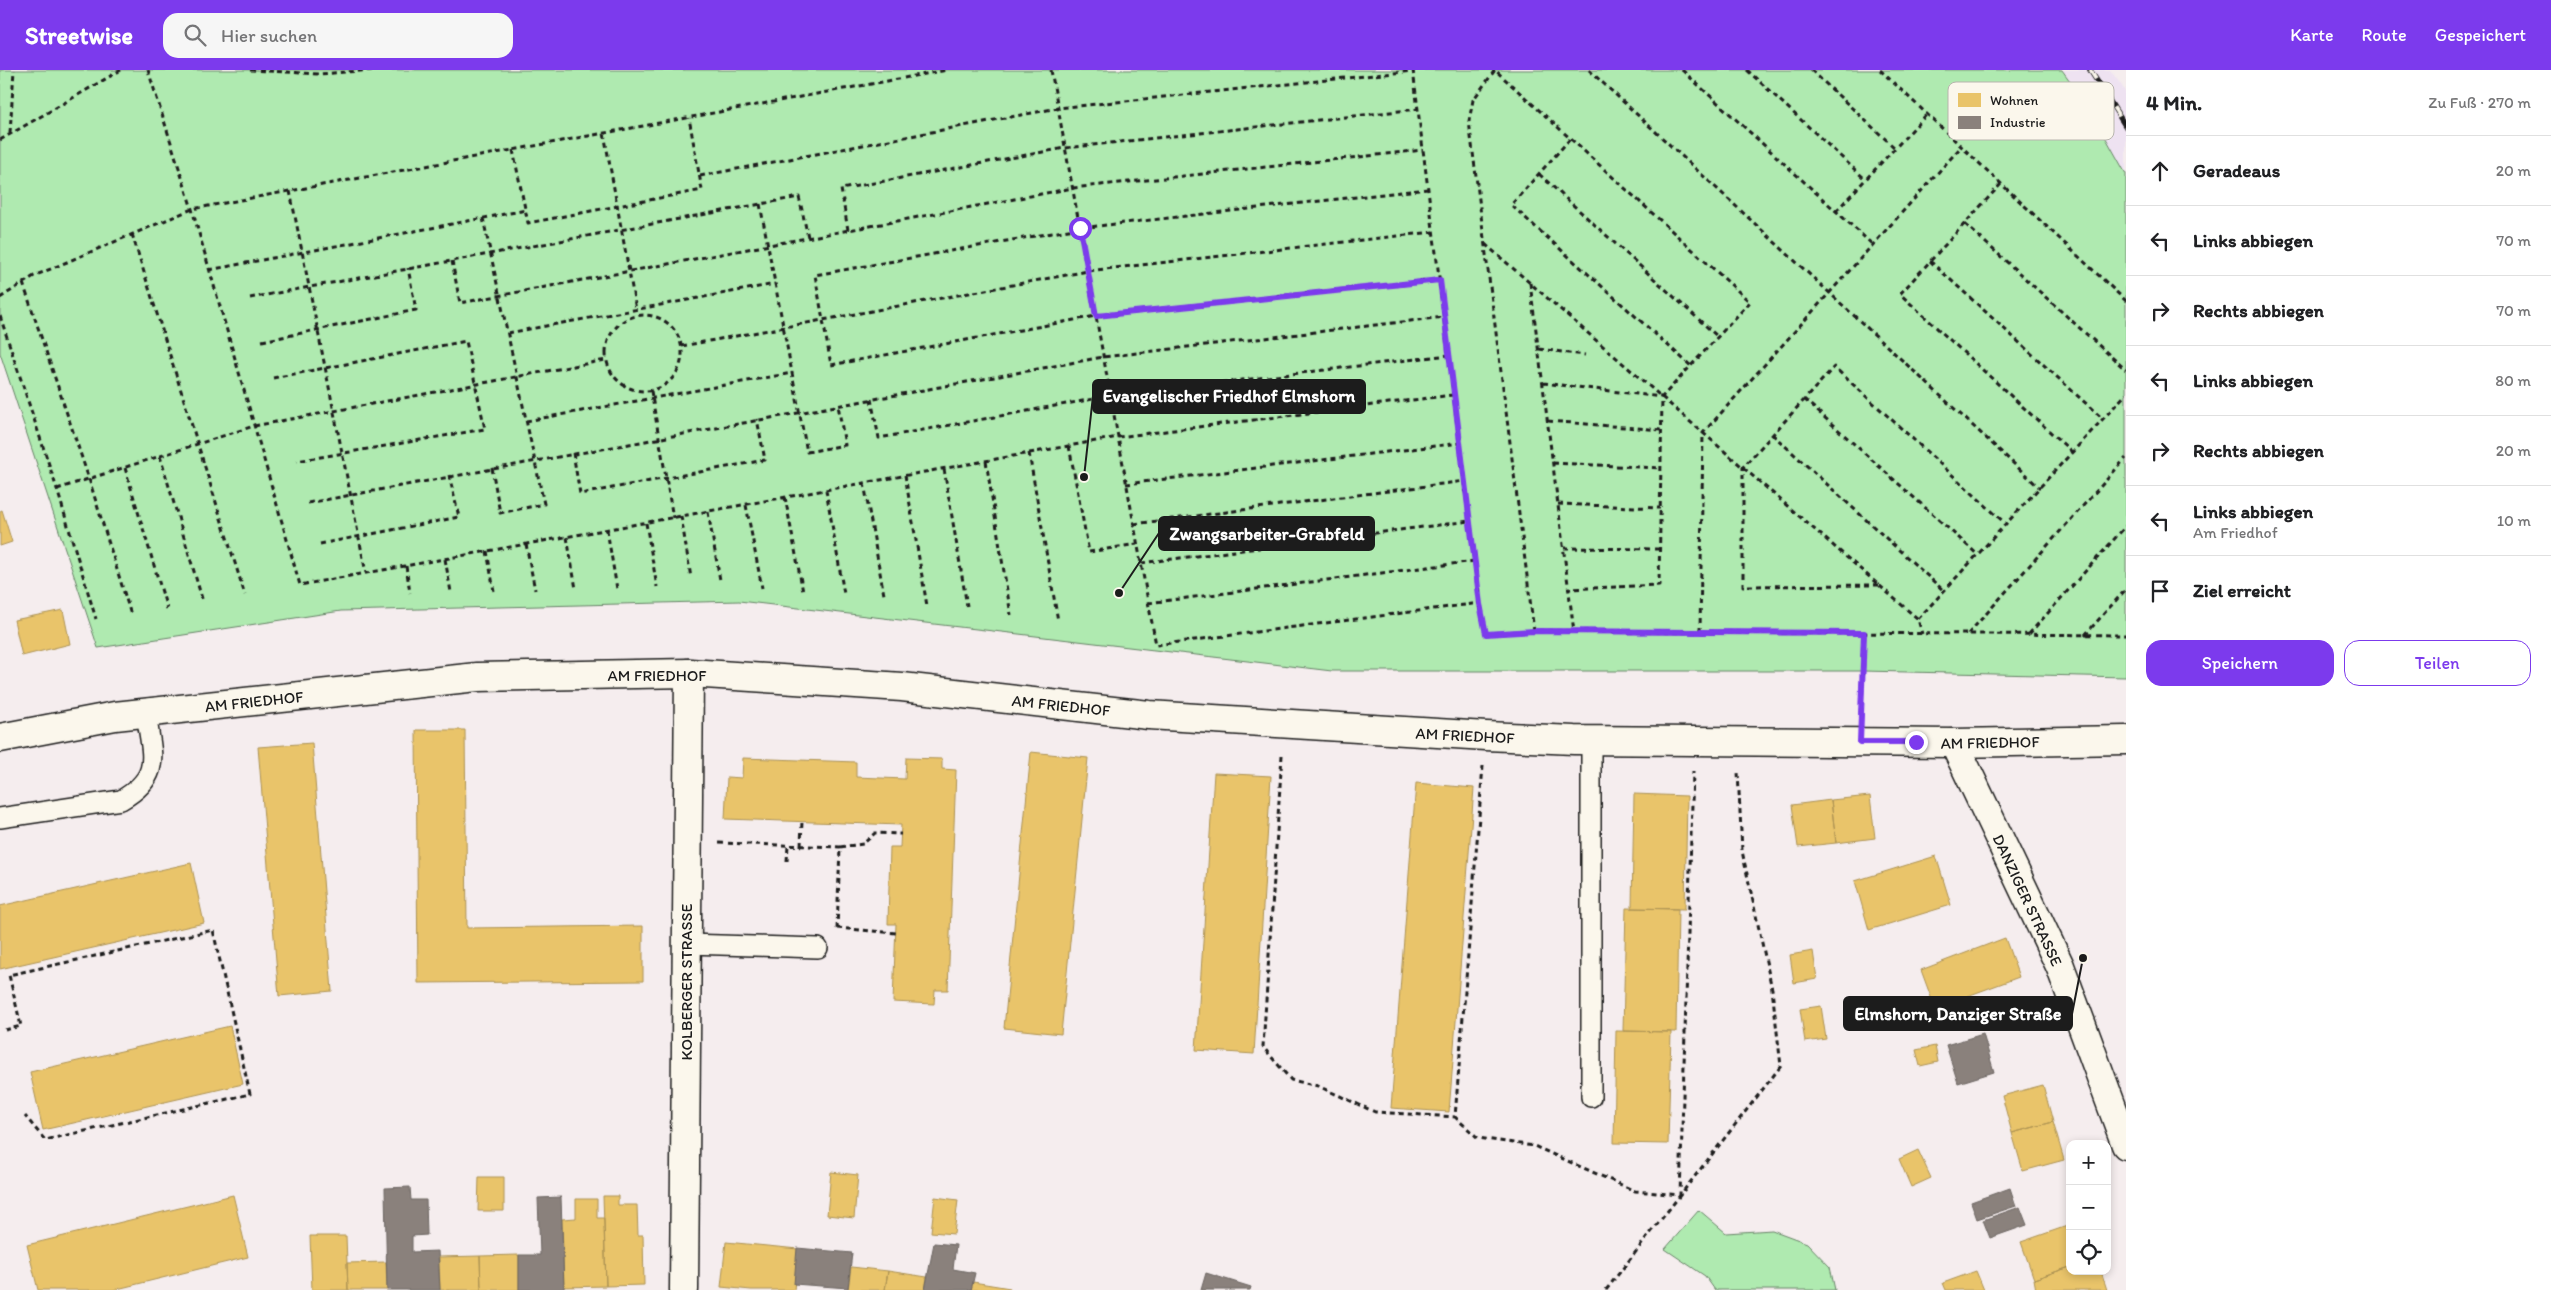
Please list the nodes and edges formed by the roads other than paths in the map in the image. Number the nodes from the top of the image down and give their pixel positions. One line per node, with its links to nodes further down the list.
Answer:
1 (689, 674): 2 (street, AM FRIEDHOF); 4 (street, AM FRIEDHOF); 8 (street, KOLBERGER STRASSE)
2 (146, 712): 3 (street, AM FRIEDHOF); 7 (lane)
3 (0, 738)
4 (1591, 740): 6 (street, AM FRIEDHOF); 10 (lane)
5 (2126, 740): 6 (street, AM FRIEDHOF)
6 (1954, 743): 11 (street, DANZIGER STRASSE)
7 (0, 818)
8 (687, 944): 9 (lane); 12 (street, KOLBERGER STRASSE)
9 (818, 948)
10 (1591, 1097)
11 (2126, 1145)
12 (684, 1290)

